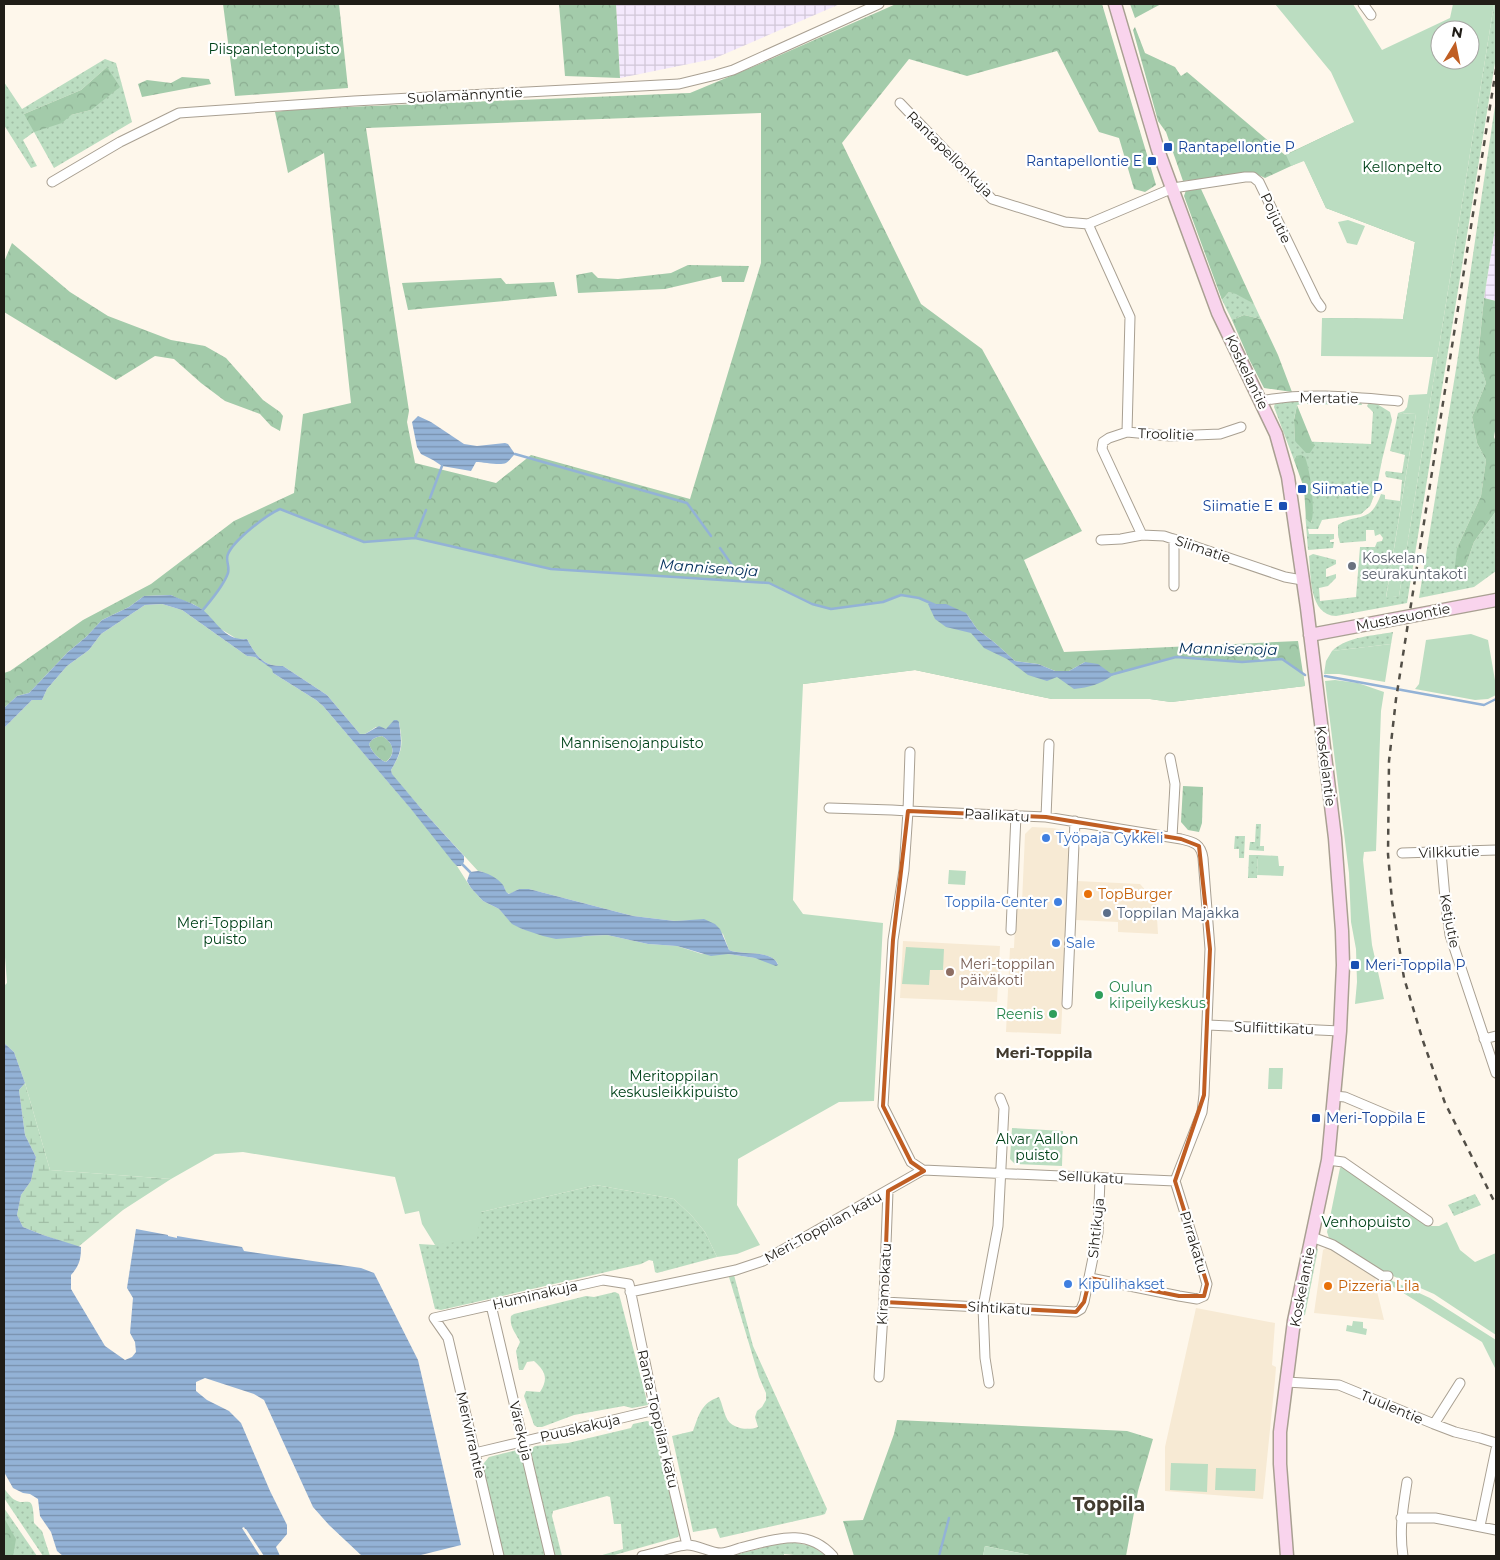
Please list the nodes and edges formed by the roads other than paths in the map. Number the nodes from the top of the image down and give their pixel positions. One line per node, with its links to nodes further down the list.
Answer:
1 (879, 4): 6 (street, Suolamännyntie)
2 (1116, 4): 7 (main road, Koskelantie)
3 (1363, 4): 4 (street)
4 (1371, 15)
5 (900, 103): 8 (street, Rantapellonkuja)
6 (52, 182)
7 (1172, 188): 8 (street, Rantapellonkuja); 9 (street, Poijutie); 10 (main road, Koskelantie)
8 (1088, 224): 13 (street)
9 (1321, 307)
10 (1261, 401): 11 (street, Mertatie); 17 (main road, Koskelantie)
11 (1398, 401)
12 (1241, 427): 13 (street, Troolitie)
13 (1128, 432): 14 (street, Troolitie)
14 (1142, 535): 15 (street, Siimatie); 16 (street, Siimatie)
15 (1174, 539): 17 (street, Siimatie); 18 (street)
16 (1102, 540)
17 (1302, 580): 20 (main road, Koskelantie)
18 (1174, 586)
19 (1496, 600): 20 (main road, Mustasuontie)
20 (1310, 635): 36 (main road, Koskelantie)
21 (1050, 744): 27 (street)
22 (910, 752): 25 (street)
23 (1170, 758): 29 (street)
24 (828, 808): 25 (street, Paalikatu)
25 (908, 811): 26 (street, Paalikatu); 44 (street)
26 (1016, 815): 27 (street, Paalikatu); 33 (street)
27 (1046, 817): 28 (street, Paalikatu)
28 (1075, 821): 29 (street, Paalikatu); 34 (street)
29 (1172, 837): 35 (street, Paalikatu)
30 (1496, 850): 31 (street, Vilkkutie)
31 (1442, 852): 32 (street, Vilkkutie); 38 (street, Ketjutie)
32 (1402, 853)
33 (1011, 930)
34 (1067, 1004)
35 (1208, 1025): 36 (street, Sulfiittikatu); 47 (street)
36 (1340, 1031): 40 (main road, Koskelantie)
37 (1496, 1036): 38 (street)
38 (1484, 1039): 39 (street, Ketjutie)
39 (1496, 1072)
40 (1334, 1096): 42 (street); 43 (main road, Koskelantie)
41 (1000, 1098): 45 (street)
42 (1397, 1119)
43 (1328, 1160): 49 (street); 50 (main road, Koskelantie)
44 (923, 1170): 45 (street, Sellukatu); 48 (street, Meri-Toppilan katu)
45 (1001, 1173): 46 (street, Sellukatu); 56 (street)
46 (1100, 1178): 47 (street, Sellukatu); 52 (street, Sihtikuja)
47 (1175, 1181): 52 (street, Pirrakatu)
48 (888, 1191): 53 (street, Meri-Toppilan katu); 54 (street, Kiramokatu)
49 (1428, 1221)
50 (1312, 1237): 51 (street); 60 (main road, Koskelantie)
51 (1388, 1276)
52 (1090, 1278): 56 (street, Sihtikatu)
53 (630, 1292): 55 (street, Huminakuja); 62 (street, Ranta-Toppilan katu)
54 (884, 1302): 56 (street, Sihtikatu); 58 (street, Kiramokatu)
55 (491, 1305): 57 (street, Huminakuja); 64 (street, Värekuja)
56 (983, 1307): 59 (street)
57 (434, 1318): 67 (street, Merivirrantie)
58 (879, 1377)
59 (989, 1382)
60 (1286, 1382): 63 (street, Tuulentie); 77 (main road, Koskelantie)
61 (1460, 1383): 63 (street)
62 (655, 1410): 64 (street, Puuskakuja); 72 (street, Ranta-Toppilan katu)
63 (1434, 1424): 65 (street, Tuulentie)
64 (524, 1442): 67 (street, Puuskakuja); 74 (street, Värekuja)
65 (1496, 1443)
66 (1496, 1449): 70 (street)
67 (475, 1453): 73 (street, Merivirrantie)
68 (1407, 1482): 69 (street)
69 (1402, 1518): 70 (street); 78 (street)
70 (1480, 1526): 71 (street)
71 (1496, 1530)
72 (687, 1545): 75 (street); 76 (street)
73 (499, 1556)
74 (550, 1556)
75 (642, 1556)
76 (833, 1556)
77 (1288, 1556)
78 (1403, 1556)

